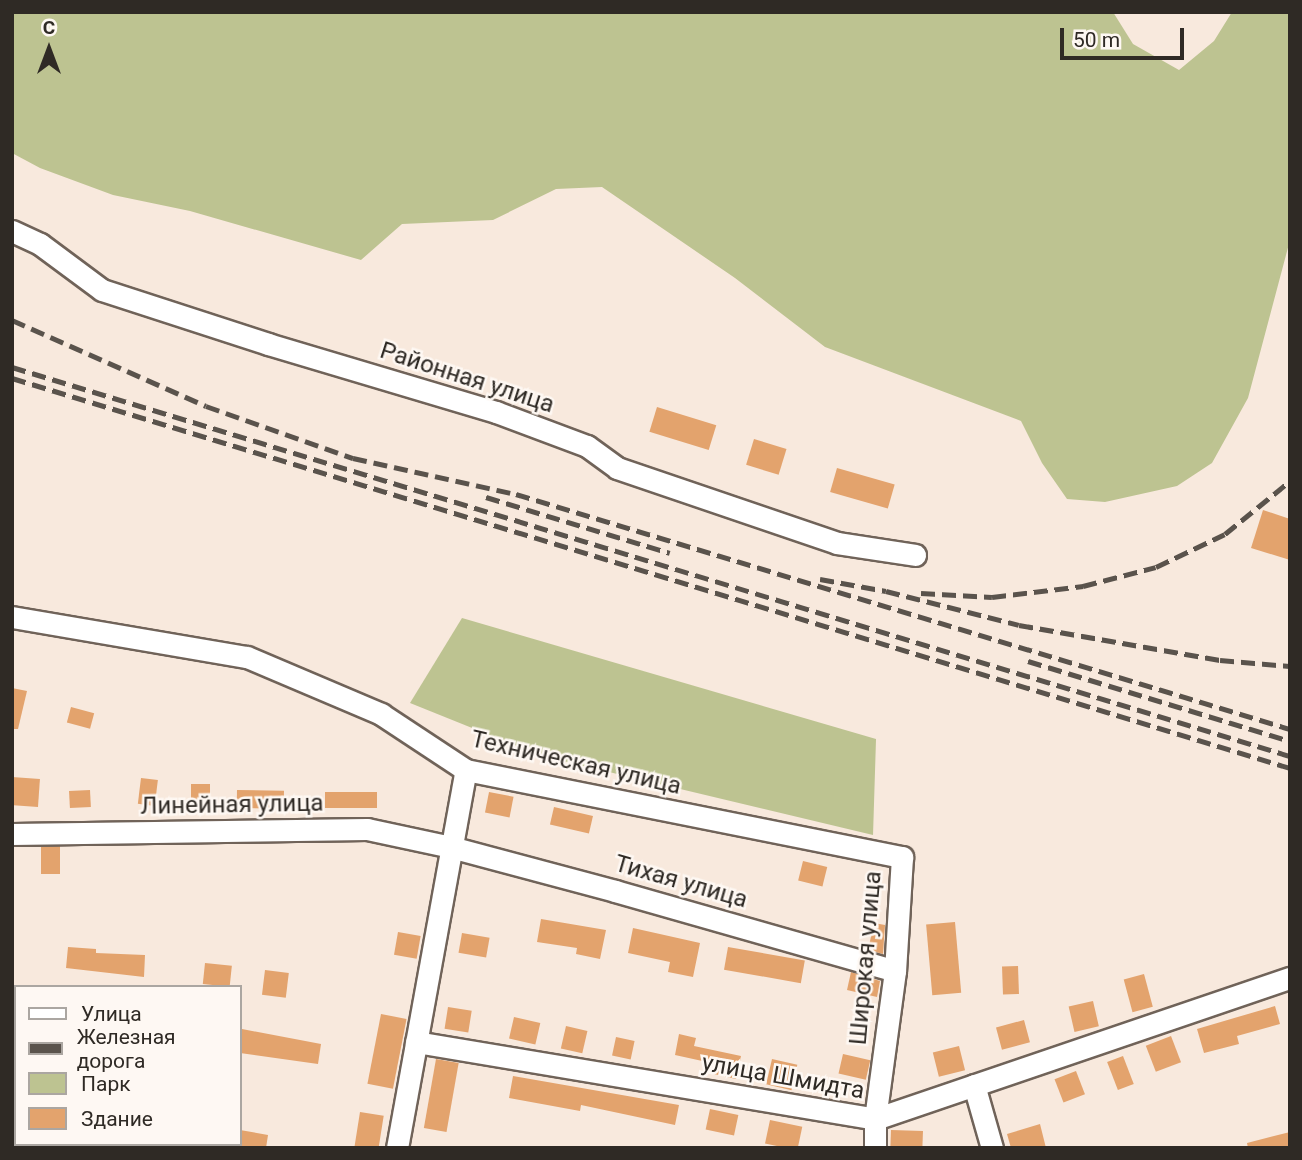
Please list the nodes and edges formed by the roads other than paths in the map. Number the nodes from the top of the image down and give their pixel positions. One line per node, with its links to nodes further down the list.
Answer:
1 (12, 230): 2 (street, Районная улица)
2 (915, 555)
3 (12, 617): 4 (street, Техническая улица)
4 (466, 770): 6 (street); 7 (street, Техническая улица)
5 (12, 834): 6 (street, Линейная улица)
6 (451, 847): 8 (street, Тихая улица); 10 (street)
7 (902, 857): 8 (street, Широкая улица)
8 (895, 971): 12 (street, Широкая улица)
9 (1290, 978): 11 (street, улица Шмидта)
10 (416, 1042): 12 (street, улица Шмидта); 13 (street)
11 (974, 1085): 12 (street, улица Шмидта); 15 (street)
12 (875, 1119): 14 (street, Широкая улица)
13 (397, 1148)
14 (875, 1148)
15 (992, 1148)

